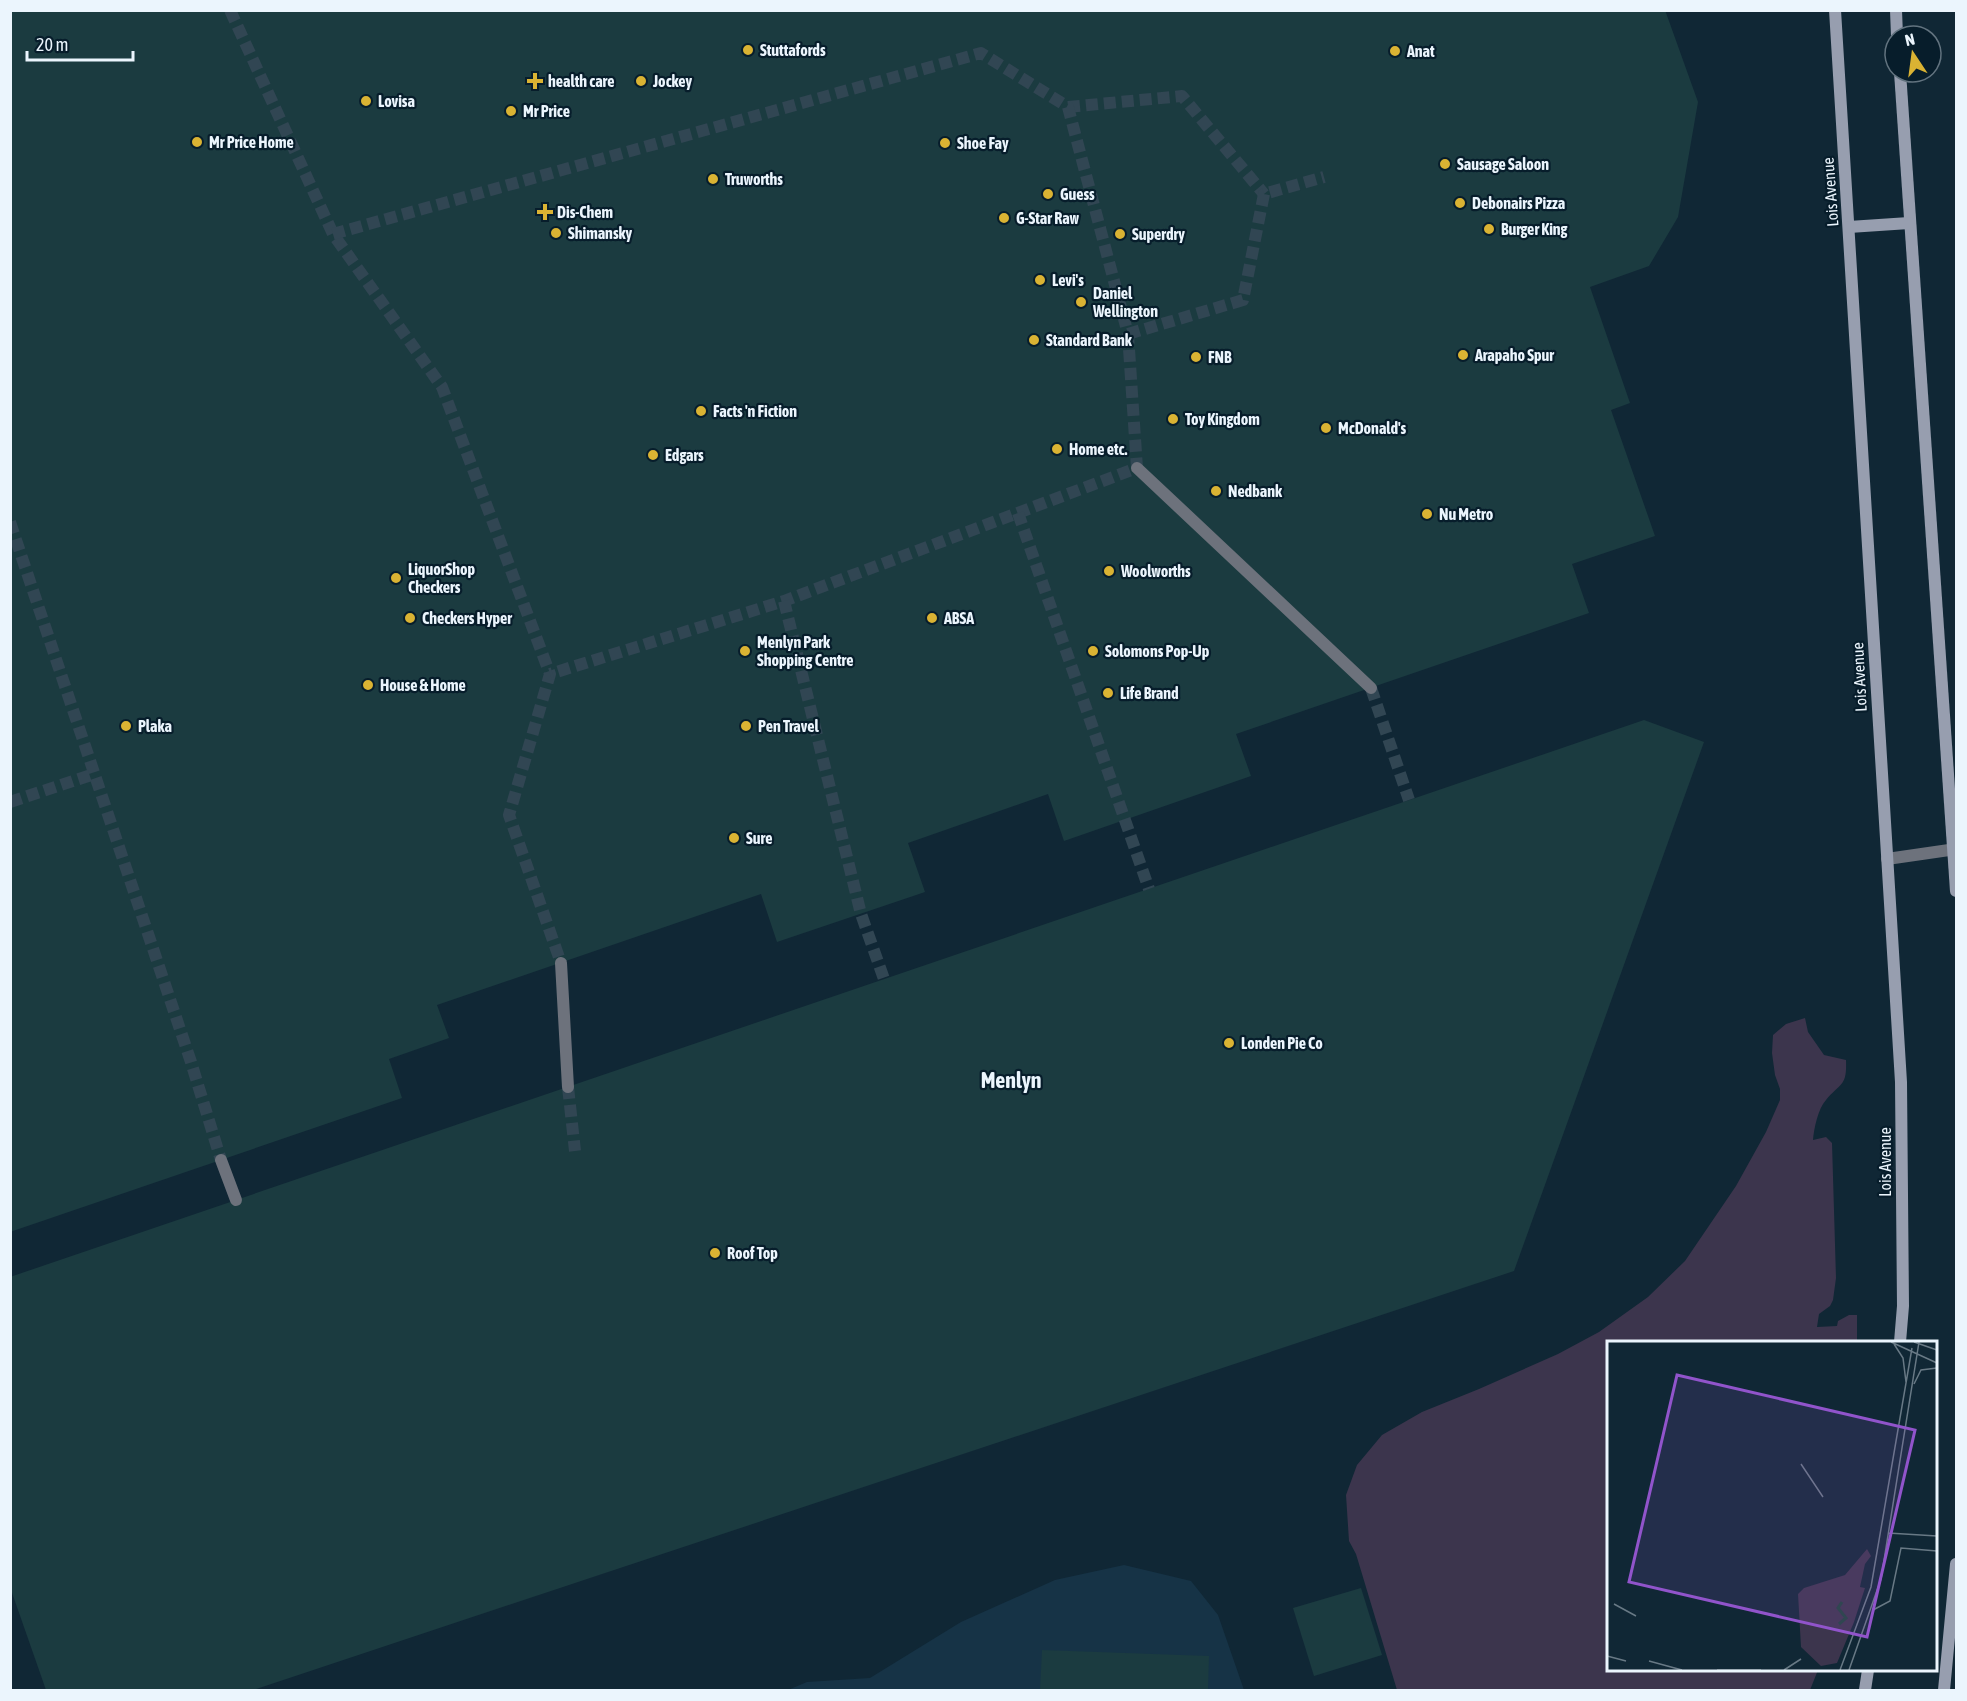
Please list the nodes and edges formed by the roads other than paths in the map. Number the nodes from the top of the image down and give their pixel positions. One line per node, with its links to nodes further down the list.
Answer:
1 (1835, 10): 4 (street, Lois Avenue)
2 (1901, 84): 3 (street)
3 (1909, 223): 4 (street); 7 (street)
4 (1849, 227): 8 (street, Lois Avenue)
5 (1137, 468): 6 (street)
6 (1371, 688)
7 (1955, 849): 8 (street); 9 (street)
8 (1887, 859): 14 (street, Lois Avenue)
9 (1956, 891)
10 (561, 963): 11 (street)
11 (568, 1087)
12 (221, 1160): 13 (street)
13 (236, 1200)
14 (1900, 1341)
15 (1956, 1564): 18 (street)
16 (1868, 1671): 17 (street)
17 (1865, 1690)
18 (1944, 1690)

